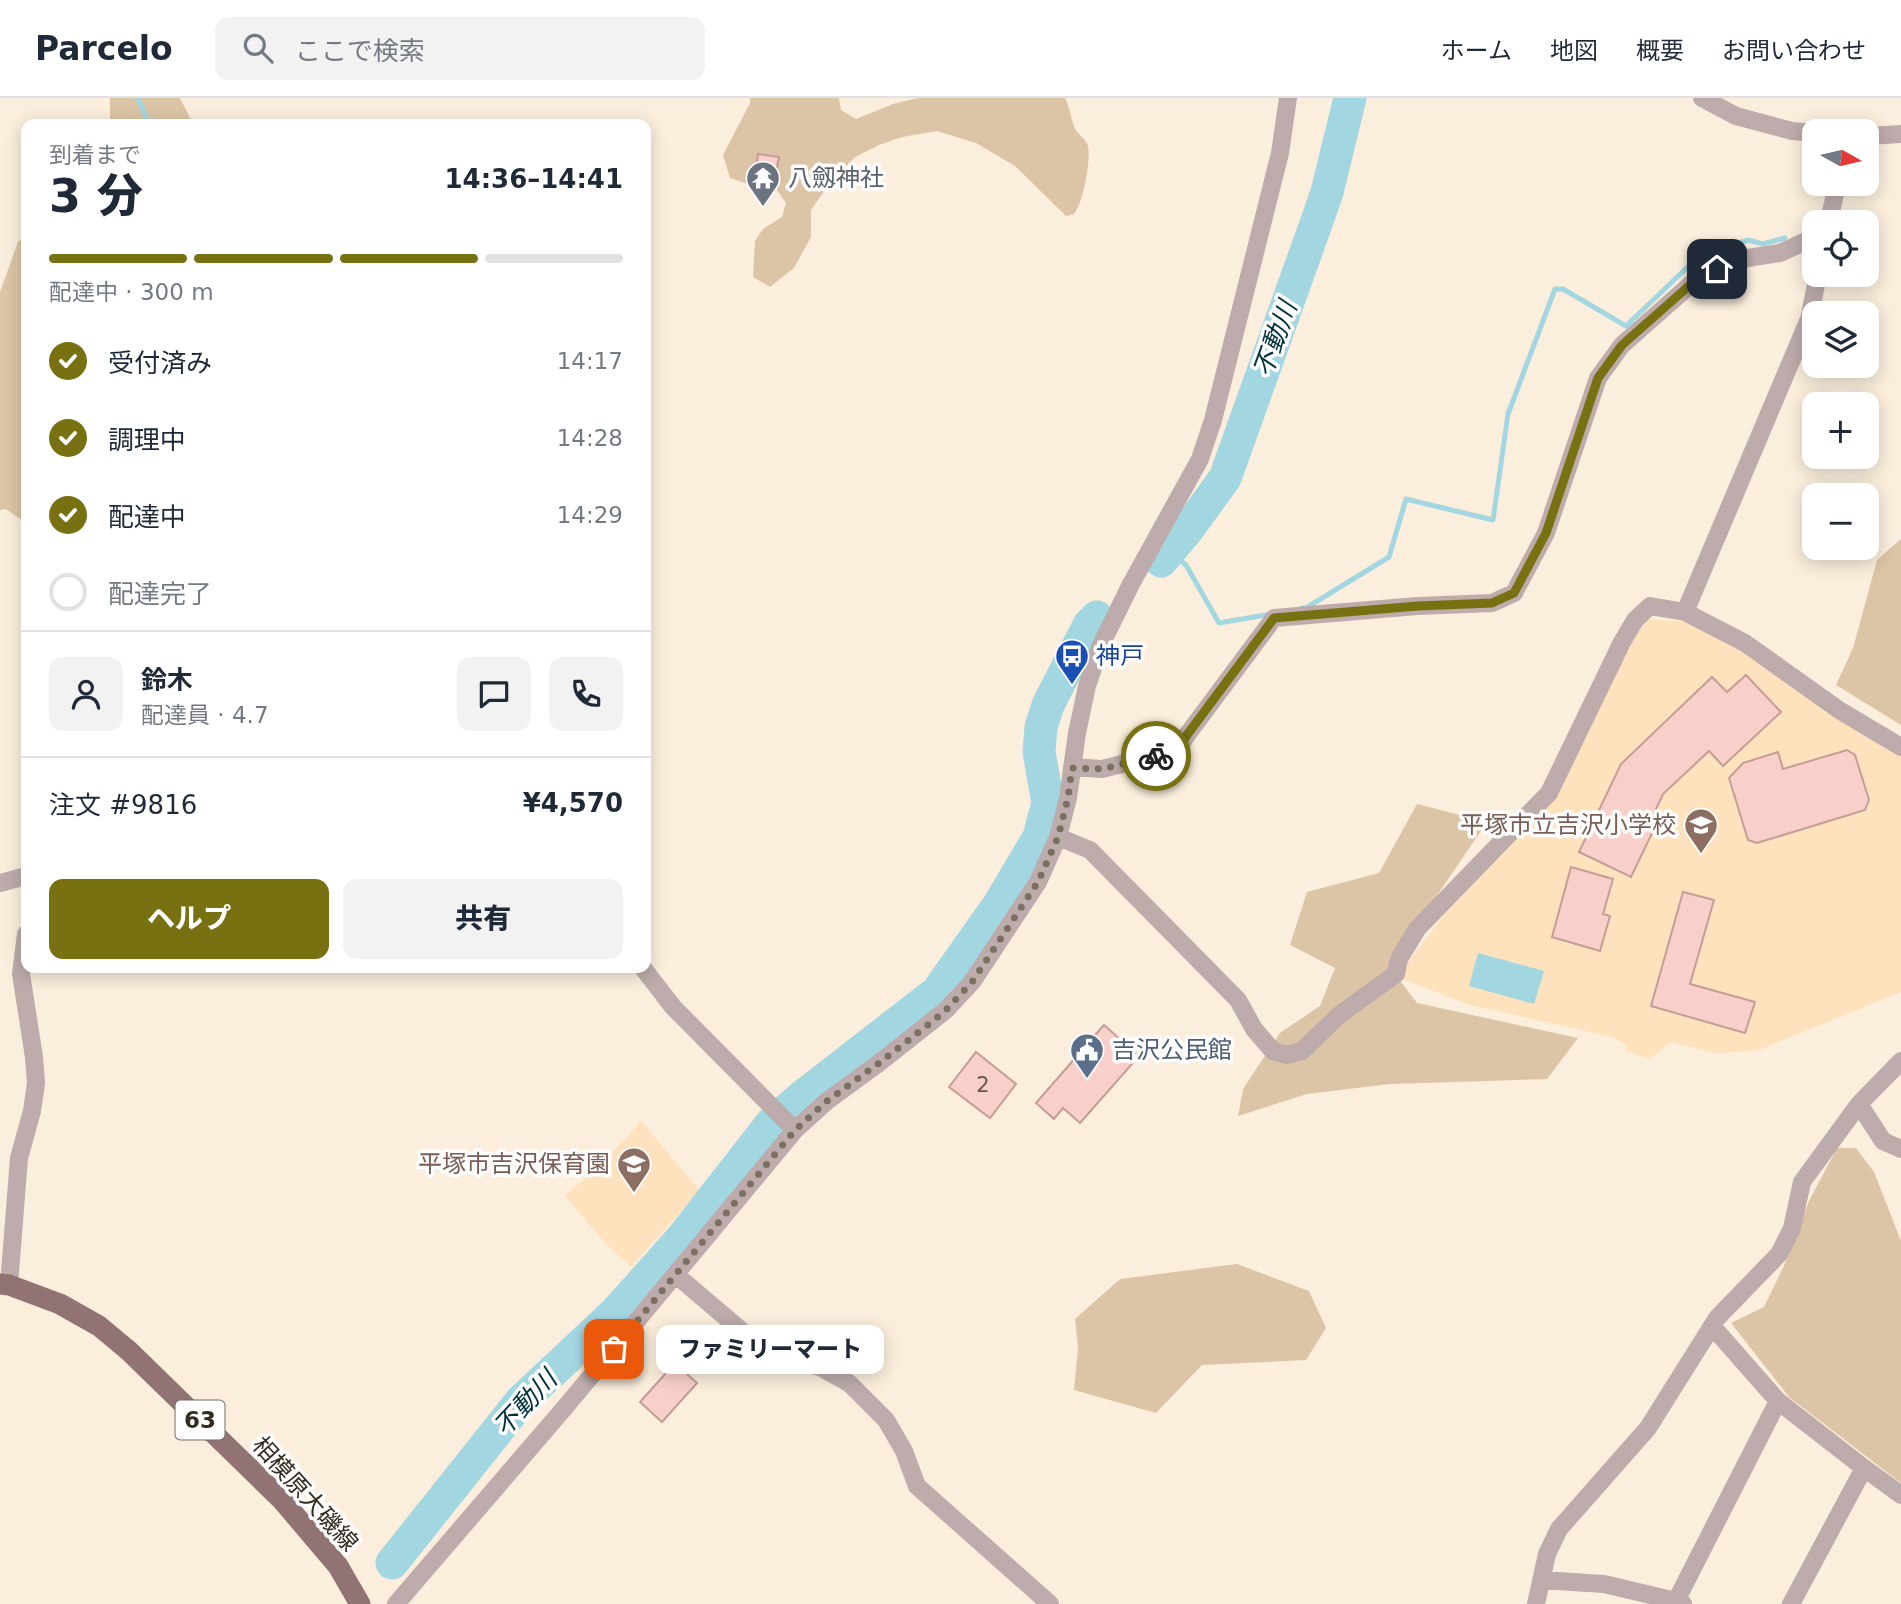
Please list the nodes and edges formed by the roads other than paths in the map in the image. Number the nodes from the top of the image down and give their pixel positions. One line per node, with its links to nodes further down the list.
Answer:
1 (1287, 98): 10 (street)
2 (1702, 98): 3 (street)
3 (1802, 132)
4 (1901, 134): 5 (street)
5 (1880, 135)
6 (1802, 243): 10 (street)
7 (1816, 287): 8 (street)
8 (1685, 612): 9 (street); 11 (street)
9 (1901, 747)
10 (1072, 768): 11 (street)
11 (1058, 837): 18 (street)
12 (21, 877): 13 (street)
13 (0, 883)
14 (21, 973): 21 (street)
15 (647, 973): 18 (street)
16 (1901, 1061): 17 (street)
17 (1859, 1104): 19 (street); 22 (street)
18 (795, 1130): 20 (street)
19 (1901, 1149)
20 (676, 1275): 29 (street); 30 (street)
21 (4, 1284): 28 (main road, 相模原大磯線 / 63)
22 (1712, 1326): 23 (street); 26 (street)
23 (1778, 1401): 24 (street); 27 (street)
24 (1864, 1468): 25 (street); 32 (street)
25 (1901, 1495)
26 (1541, 1580): 27 (street); 31 (street)
27 (1680, 1602)
28 (360, 1604)
29 (396, 1604)
30 (1051, 1604)
31 (1536, 1604)
32 (1791, 1604)

